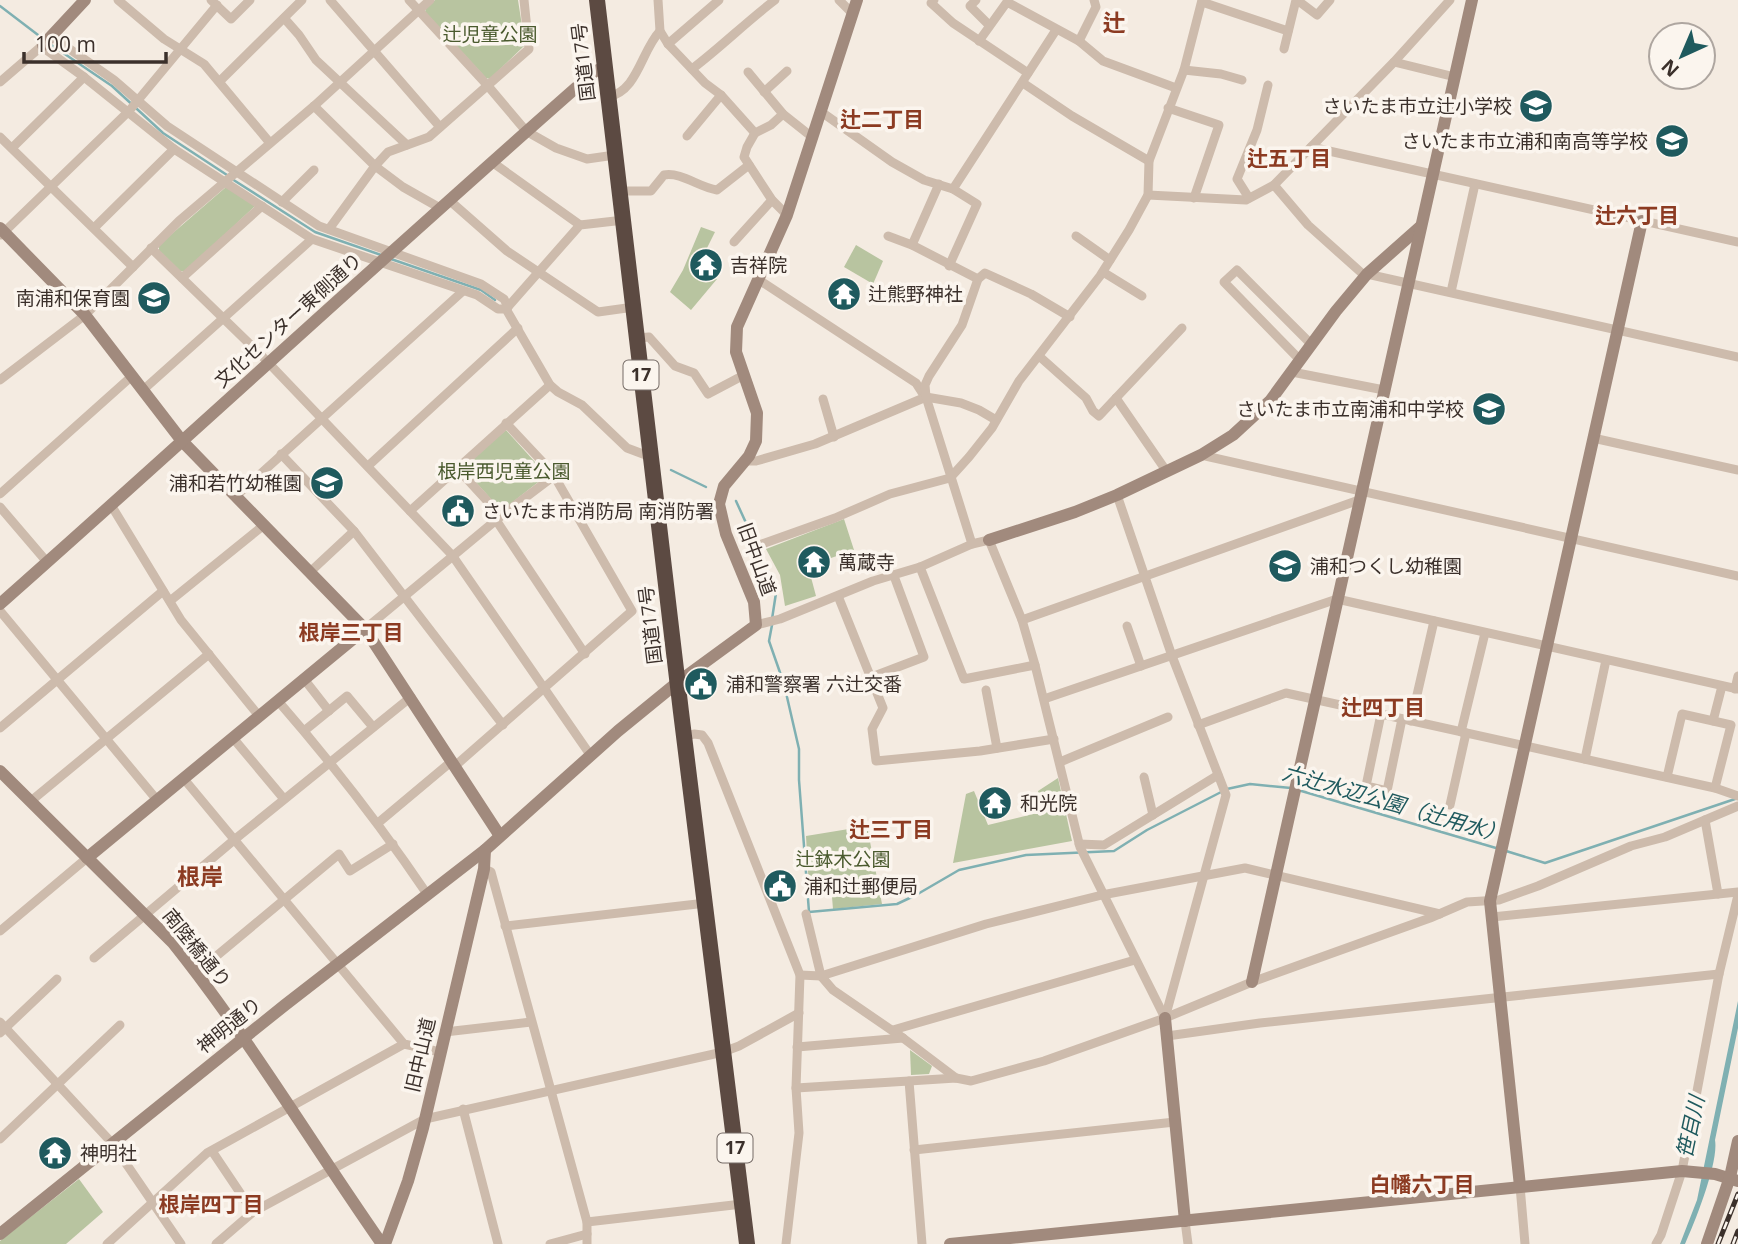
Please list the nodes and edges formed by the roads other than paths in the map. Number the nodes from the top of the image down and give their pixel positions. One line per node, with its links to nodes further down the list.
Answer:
1 (85, 0): 33 (street)
2 (118, 0): 37 (street)
3 (250, 0): 23 (street)
4 (302, 0): 26 (street)
5 (330, 0): 36 (street)
6 (409, 0): 24 (street)
7 (430, 0): 24 (street)
8 (524, 0): 53 (street)
9 (597, 0): 39 (highway, 国道17号 / 17)
10 (657, 0): 29 (street)
11 (719, 0): 34 (street)
12 (775, 0): 40 (street)
13 (839, 0): 25 (street)
14 (857, 0): 25 (street, 旧中山道)
15 (934, 0): 31 (street)
16 (976, 0): 27 (street)
17 (1094, 0): 32 (street)
18 (1297, 0): 19 (street); 30 (street)
19 (1330, 0)
20 (1450, 0): 38 (street)
21 (1472, 0): 46 (street)
22 (1202, 1): 30 (street); 41 (street)
23 (214, 3): 37 (street)
24 (419, 10): 36 (street); 53 (street)
25 (853, 14): 61 (street, 旧中山道)
26 (284, 18): 47 (street); 50 (street)
27 (989, 25): 28 (street); 31 (street)
28 (1056, 30): 32 (street); 44 (street)
29 (660, 31): 34 (street); 57 (street)
30 (1289, 31): 35 (street)
31 (979, 41): 44 (street)
32 (1079, 41): 54 (street)
33 (46, 42): 45 (street); 49 (street); 58 (street)
34 (668, 44): 40 (street)
35 (1284, 49)
36 (374, 50): 50 (street); 63 (street)
37 (180, 51): 47 (street); 58 (street)
38 (1394, 62): 46 (street); 71 (street)
39 (604, 67): 57 (highway, 国道17号 / 17); 64 (street, 文化センター東側通り)
40 (692, 69): 56 (street)
41 (1184, 70): 48 (street); 54 (street)
42 (786, 71): 55 (street)
43 (748, 72): 55 (street)
44 (1028, 74): 51 (street)
45 (84, 77): 58 (street); 72 (street)
46 (1455, 77): 80 (street)
47 (220, 80): 69 (street)
48 (1242, 80)
49 (0, 82)
50 (340, 82): 59 (street); 70 (street)
51 (1023, 83): 75 (street); 86 (street)
52 (1268, 85): 90 (street)
53 (488, 86): 63 (street); 64 (street)
54 (1175, 88): 60 (street)
55 (764, 92): 62 (street)
56 (721, 95): 65 (street); 66 (street)
57 (608, 97): 74 (highway, 国道17号 / 17)
58 (134, 106): 73 (street); 81 (street); 85 (street)
59 (314, 106): 69 (street); 78 (street)
60 (1168, 108): 75 (street); 89 (street)
61 (820, 111): 68 (street, 旧中山道); 82 (street)
62 (783, 114): 65 (street); 68 (street)
63 (440, 127): 70 (street)
64 (526, 131): 74 (street); 76 (street, 文化センター東側通り)
65 (755, 133): 77 (street)
66 (687, 136)
67 (0, 137): 72 (street)
68 (812, 137): 95 (street, 旧中山道)
69 (270, 143): 81 (street)
70 (407, 145): 78 (street)
71 (1311, 147): 80 (street); 83 (street)
72 (12, 148): 85 (street)
73 (174, 149): 81 (street); 100 (street)
74 (615, 155): 87 (highway, 国道17号 / 17)
75 (1149, 161): 88 (street)
76 (492, 162): 93 (street, 文化センター東側通り); 98 (street)
77 (749, 165): 87 (street); 91 (street)
78 (376, 166): 93 (street); 101 (street)
79 (314, 170): 92 (street)
80 (1432, 174): 84 (street); 99 (street)
81 (231, 177): 92 (street); 94 (street); 109 (street)
82 (939, 184): 86 (street); 108 (street)
83 (1274, 184): 90 (street); 116 (street)
84 (1475, 184): 97 (street); 122 (street)
85 (52, 186): 100 (street); 102 (street)
86 (953, 189): 112 (street)
87 (620, 191): 96 (highway, 国道17号 / 17)
88 (1148, 195): 89 (street); 111 (street)
89 (1194, 198): 90 (street)
90 (1249, 198)
91 (772, 200): 95 (street); 106 (street)
92 (282, 202): 101 (street)
93 (445, 204): 110 (street, 文化センター東側通り); 114 (street)
94 (262, 206): 105 (street); 117 (street)
95 (787, 215): 119 (street, 旧中山道)
96 (624, 220): 98 (street); 124 (highway, 国道17号 / 17)
97 (1642, 221): 107 (street); 131 (street)
98 (580, 225): 114 (street)
99 (1420, 227): 116 (street); 120 (street)
100 (94, 228): 113 (street)
101 (330, 229): 110 (street)
102 (1, 232): 126 (street)
103 (888, 236): 108 (street)
104 (1076, 236): 111 (street)
105 (312, 239): 110 (street); 128 (street)
106 (734, 242)
107 (1738, 242)
108 (912, 245): 112 (street)
109 (151, 248): 113 (street); 117 (street)
110 (387, 257): 121 (street); 125 (street); 137 (street, 文化センター東側通り)
111 (1110, 260): 115 (street)
112 (949, 266): 118 (street)
113 (133, 267): 126 (street)
114 (538, 272): 124 (street); 125 (street)
115 (1103, 272): 123 (street); 127 (street)
116 (1366, 275): 120 (street); 133 (street)
117 (182, 278): 128 (street)
118 (978, 279): 127 (street); 145 (street)
119 (759, 280): 139 (street, 旧中山道); 145 (street)
120 (1408, 283): 122 (street); 144 (street)
121 (463, 290): 125 (street); 148 (street)
122 (1451, 292): 131 (street)
123 (1142, 296)
124 (634, 307): 132 (highway, 国道17号 / 17)
125 (507, 308): 129 (street)
126 (85, 315): 140 (street); 141 (street)
127 (1070, 317): 134 (street)
128 (223, 318): 137 (street); 143 (street)
129 (518, 328): 142 (street); 158 (street)
130 (1182, 328): 146 (street)
131 (1617, 330): 135 (street); 152 (street)
132 (637, 338): 139 (street); 156 (highway, 国道17号 / 17)
133 (1312, 345): 136 (street); 136 (street)
134 (1039, 356): 146 (street); 149 (street)
135 (1738, 357)
136 (1300, 360): 138 (street)
137 (270, 364): 148 (street); 153 (street, 文化センター東側通り)
138 (1292, 372): 144 (street); 155 (street)
139 (744, 374): 157 (street, 旧中山道)
140 (132, 376): 143 (street); 164 (street)
141 (0, 380)
142 (550, 385): 150 (street); 156 (street)
143 (144, 390): 153 (street)
144 (1384, 390): 167 (street)
145 (926, 397): 149 (street); 151 (street); 163 (street)
146 (1116, 398): 161 (street)
147 (823, 399): 151 (street)
148 (322, 419): 154 (street); 158 (street)
149 (996, 420): 163 (street)
150 (506, 423): 159 (street); 162 (street)
151 (834, 437): 157 (street)
152 (1593, 438): 160 (street); 174 (street)
153 (183, 441): 166 (street); 168 (street, 文化センター東側通り)
154 (281, 454): 166 (street); 173 (street)
155 (1201, 455): 161 (street); 167 (street)
156 (652, 457): 209 (highway, 国道17号 / 17)
157 (745, 461): 194 (street, 旧中山道)
158 (368, 466): 170 (street)
159 (456, 467): 170 (street); 171 (street)
160 (1738, 470)
161 (1167, 472): 165 (street)
162 (554, 477): 171 (street); 200 (street)
163 (950, 478): 176 (street); 177 (street)
164 (0, 494)
165 (1117, 495): 175 (street); 184 (street)
166 (236, 496): 172 (street)
167 (1360, 496): 174 (street); 184 (street); 188 (street)
168 (111, 505): 179 (street, 文化センター東側通り); 185 (street)
169 (0, 507): 179 (street)
170 (410, 511): 178 (street)
171 (498, 518): 178 (street); 200 (street)
172 (264, 525): 181 (street); 189 (street)
173 (354, 531): 181 (street); 187 (street)
174 (1570, 539): 183 (street); 198 (street)
175 (989, 540): 176 (street); 192 (street)
176 (972, 544): 180 (street)
177 (759, 545)
178 (452, 555): 187 (street); 211 (street)
179 (47, 562): 190 (street, 文化センター東側通り)
180 (920, 567): 182 (street); 203 (street)
181 (310, 572): 196 (street)
182 (894, 576): 186 (street); 207 (street)
183 (1738, 576)
184 (1147, 578): 192 (street); 201 (street)
185 (163, 590): 189 (street); 206 (street)
186 (838, 596): 194 (street); 207 (street)
187 (404, 597): 196 (street); 224 (street)
188 (1338, 599): 193 (street); 201 (street); 216 (street)
189 (170, 601): 199 (street)
190 (0, 604)
191 (0, 611): 206 (street)
192 (1022, 621): 203 (street)
193 (1434, 621): 197 (street); 222 (street)
194 (756, 625): 209 (street, 旧中山道)
195 (1127, 626): 204 (street)
196 (365, 629): 208 (street); 214 (street)
197 (1485, 632): 198 (street); 229 (street)
198 (1547, 646): 202 (street); 234 (street)
199 (209, 654): 220 (street); 232 (street)
200 (585, 654): 211 (street)
201 (1172, 656): 204 (street); 225 (street)
202 (1606, 660): 210 (street); 237 (street)
203 (1035, 665): 215 (street)
204 (1141, 666): 215 (street)
205 (1738, 676): 212 (street)
206 (57, 678): 227 (street); 232 (street)
207 (869, 678): 235 (street)
208 (304, 680): 217 (street); 218 (street)
209 (678, 682): 230 (highway, 国道17号 / 17); 236 (street, 旧中山道)
210 (1722, 686): 212 (street); 223 (street)
211 (544, 689): 224 (street); 236 (street)
212 (1737, 689)
213 (986, 690): 235 (street)
214 (411, 697): 226 (street); 240 (street)
215 (1044, 699): 233 (street)
216 (1316, 700): 219 (street); 225 (street); 263 (street)
217 (278, 701): 220 (street); 228 (street)
218 (329, 711): 226 (street); 228 (street)
219 (1381, 714): 222 (street); 222 (street)
220 (259, 716): 231 (street)
221 (1168, 717): 239 (street)
222 (1407, 720): 229 (street)
223 (1713, 721): 244 (street); 246 (street)
224 (502, 725): 240 (street)
225 (1198, 725): 242 (street)
226 (373, 727): 238 (street)
227 (0, 728)
228 (304, 730): 238 (street)
229 (1464, 732): 234 (street); 251 (street)
230 (684, 737): 271 (highway, 国道17号 / 17); 283 (street)
231 (233, 738): 245 (street); 248 (street)
232 (108, 739): 249 (street); 250 (street)
233 (1054, 739): 235 (street); 239 (street)
234 (1525, 746): 237 (street); 270 (street)
235 (997, 748)
236 (591, 756): 256 (street, 旧中山道)
237 (1585, 759): 244 (street)
238 (331, 761): 248 (street); 255 (street)
239 (1060, 762): 259 (street)
240 (454, 764): 255 (street); 256 (street)
241 (0, 771): 250 (street, 南陸橋通り)
242 (1218, 775): 253 (street); 264 (street)
243 (1144, 777): 253 (street)
244 (1667, 777): 246 (street)
245 (184, 779): 249 (street); 257 (street)
246 (1715, 788): 247 (street)
247 (1738, 796)
248 (284, 799): 257 (street)
249 (157, 800): 261 (street)
250 (31, 802): 261 (street, 南陸橋通り)
251 (1450, 805)
252 (1738, 806): 254 (street)
253 (1153, 815): 259 (street)
254 (1705, 820): 266 (street); 270 (street)
255 (378, 822): 258 (street)
256 (500, 836): 260 (street, 旧中山道)
257 (234, 840): 269 (street); 274 (street)
258 (393, 844): 265 (street); 269 (street)
259 (1079, 844): 268 (street)
260 (485, 850): 262 (street, 旧中山道); 265 (street, 神明通り)
261 (87, 858): 274 (street, 南陸橋通り); 277 (street)
262 (484, 869): 276 (street); 294 (street, 旧中山道)
263 (1276, 875): 264 (street); 273 (street); 286 (street)
264 (1205, 876): 268 (street); 289 (street)
265 (427, 894): 280 (street, 神明通り)
266 (1718, 894): 267 (street); 275 (street)
267 (1738, 894): 282 (street)
268 (1102, 895): 279 (street); 284 (street)
269 (284, 900): 280 (street); 281 (street)
270 (1490, 901): 273 (street); 275 (street)
271 (706, 903): 276 (street); 301 (highway, 国道17号 / 17)
272 (806, 914): 284 (street)
273 (1440, 914): 286 (street)
274 (145, 915): 278 (street); 281 (street, 南陸橋通り)
275 (1492, 917): 287 (street)
276 (505, 926): 290 (street)
277 (0, 930)
278 (94, 958)
279 (1135, 960): 289 (street); 293 (street)
280 (336, 965): 297 (street, 神明通り); 298 (street)
281 (196, 972): 297 (street, 南陸橋通り)
282 (1720, 974): 287 (street); 317 (street)
283 (800, 975): 284 (street); 288 (street)
284 (821, 976): 293 (street)
285 (57, 979): 292 (street)
286 (1252, 982): 289 (street)
287 (1500, 998): 295 (street); 319 (street)
288 (799, 1013): 299 (street); 301 (street)
289 (1165, 1018): 295 (street); 302 (street)
290 (531, 1022): 294 (street); 306 (street)
291 (120, 1026): 304 (street)
292 (2, 1028): 304 (street)
293 (893, 1030): 296 (street)
294 (445, 1032): 300 (street, 旧中山道)
295 (1167, 1036): 310 (street)
296 (903, 1038): 299 (street); 302 (street)
297 (242, 1040): 307 (street, 南陸橋通り); 313 (street, 神明通り)
298 (404, 1044): 300 (street); 307 (street)
299 (797, 1047): 305 (street)
300 (439, 1052): 309 (street, 旧中山道)
301 (723, 1052): 306 (street); 321 (highway, 国道17号 / 17)
302 (956, 1078): 303 (street)
303 (909, 1080): 305 (street); 314 (street)
304 (58, 1084): 311 (street); 313 (street)
305 (796, 1088): 334 (street)
306 (550, 1090): 308 (street); 324 (street)
307 (289, 1107): 315 (street); 316 (street, 南陸橋通り)
308 (463, 1109): 309 (street); 332 (street)
309 (425, 1119): 316 (street); 331 (street, 旧中山道)
310 (1175, 1122): 314 (street); 323 (street)
311 (0, 1139)
312 (1738, 1141): 318 (street)
313 (113, 1143): 320 (street); 325 (street, 神明通り)
314 (914, 1150): 335 (street)
315 (212, 1151): 320 (street); 322 (street)
316 (331, 1168): 322 (street); 331 (street, 南陸橋通り)
317 (1686, 1171): 318 (street); 319 (street); 339 (street)
318 (1731, 1178): 340 (street)
319 (1520, 1186): 323 (street); 338 (street)
320 (153, 1203): 328 (street); 329 (street)
321 (741, 1203): 324 (street); 333 (highway, 国道17号 / 17)
322 (253, 1212): 330 (street)
323 (1185, 1221): 336 (street); 337 (street)
324 (587, 1222): 326 (street)
325 (0, 1234)
326 (587, 1239): 327 (street)
327 (554, 1243)
328 (107, 1244)
329 (181, 1244)
330 (216, 1244)
331 (384, 1244)
332 (498, 1244)
333 (747, 1244)
334 (786, 1244)
335 (922, 1244)
336 (950, 1244)
337 (1188, 1244)
338 (1525, 1244)
339 (1656, 1244)
340 (1707, 1244)

